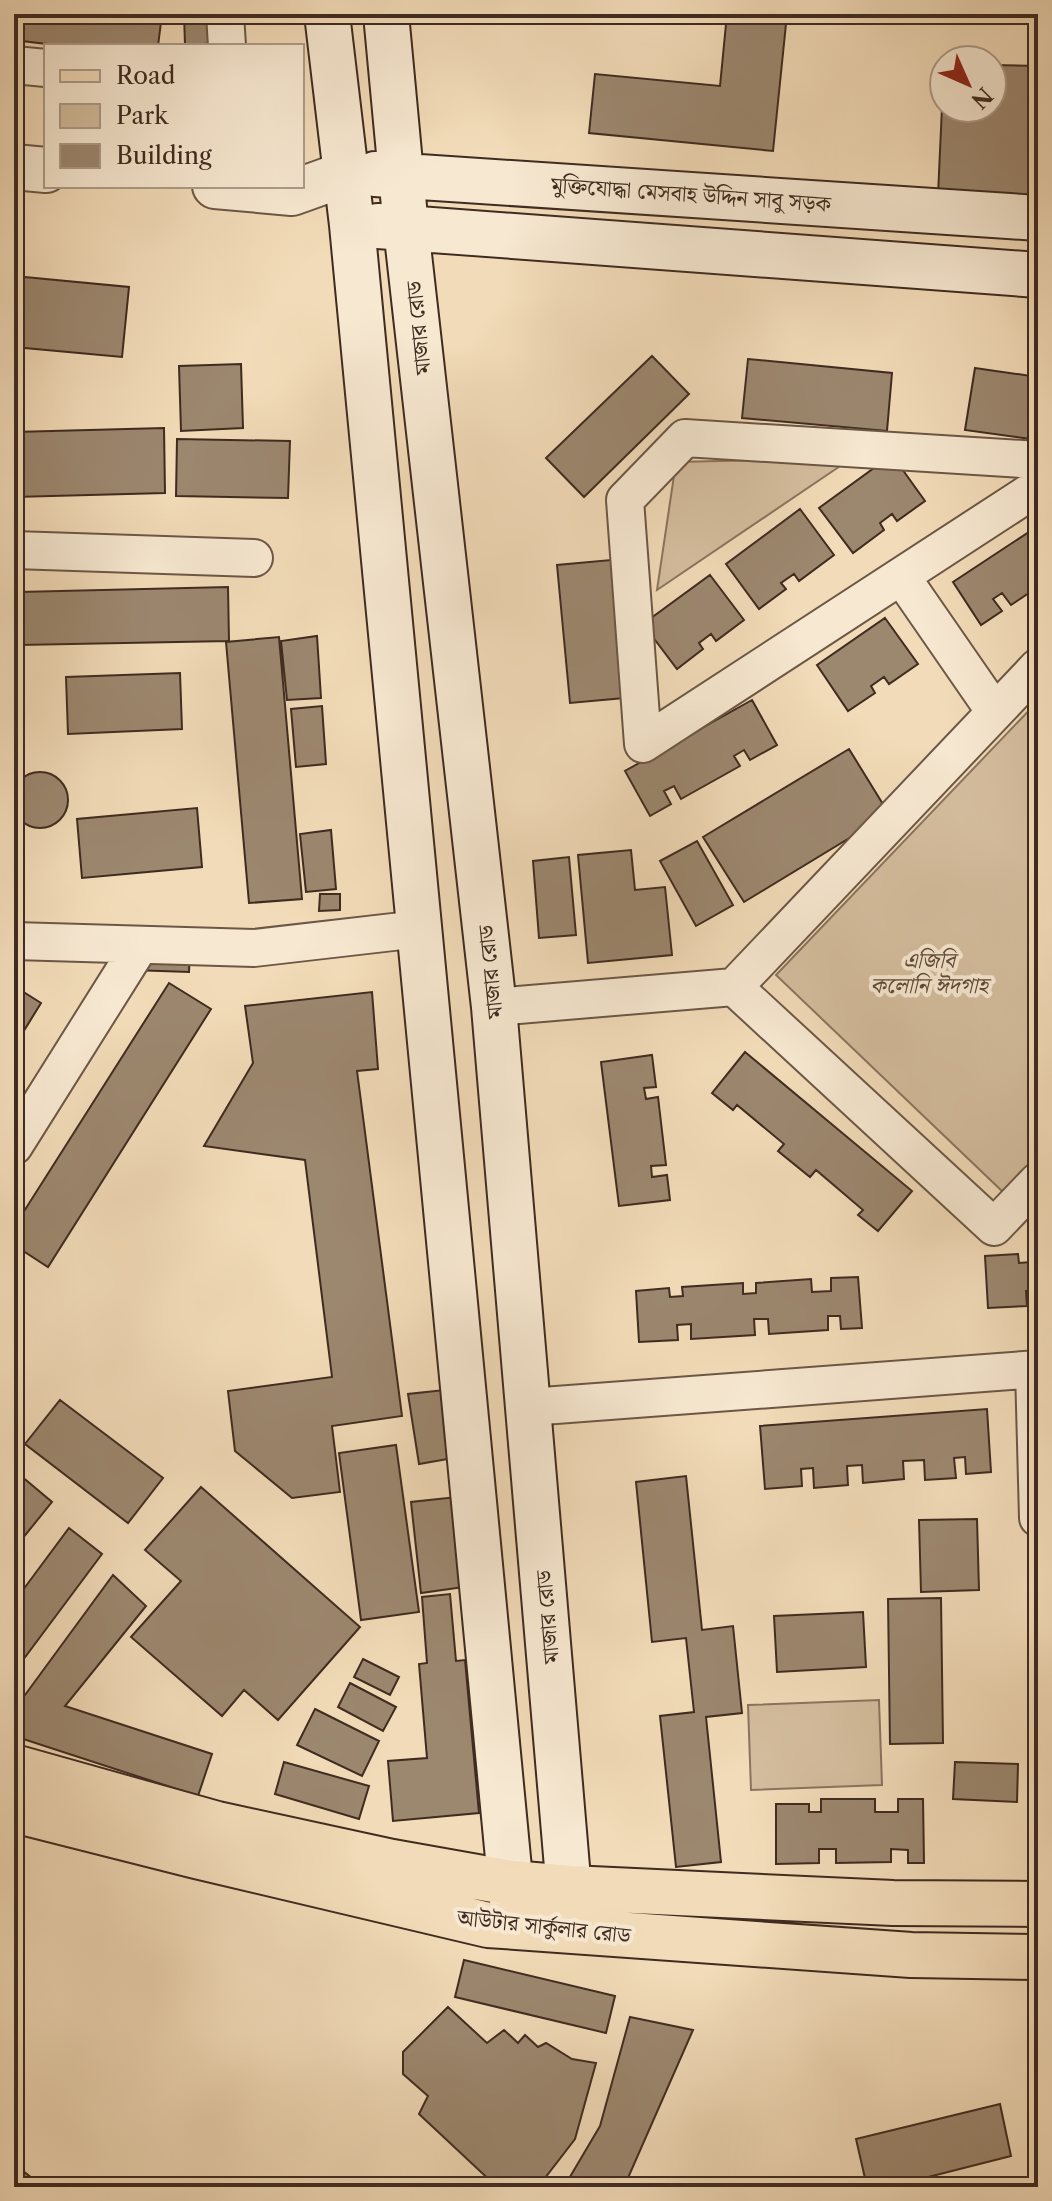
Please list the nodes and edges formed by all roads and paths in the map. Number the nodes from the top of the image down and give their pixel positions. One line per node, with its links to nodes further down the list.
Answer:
1 (225, 14): 4 (street)
2 (327, 14): 9 (main road)
3 (386, 14): 10 (main road, মাজার রোড)
4 (227, 44)
5 (14, 65): 6 (street)
6 (44, 68)
7 (14, 167): 8 (main road)
8 (44, 170)
9 (345, 174): 10 (main road, মুক্তিযোদ্ধা মেসবাহ উদ্দিন সাবু সড়ক); 12 (main road, মুক্তিযোদ্ধা মেসবাহ উদ্দিন সাবু সড়ক); 14 (main road)
10 (402, 174): 13 (main road, মুক্তিযোদ্ধা মেসবাহ উদ্দিন সাবু সড়ক); 15 (main road, মাজার রোড)
11 (237, 188): 12 (main road)
12 (292, 193): 14 (main road)
13 (1038, 218)
14 (352, 225): 15 (main road); 24 (main road)
15 (406, 228): 16 (main road); 28 (main road, মাজার রোড)
16 (1038, 275)
17 (1038, 460): 21 (street)
18 (1038, 487): 21 (street)
19 (14, 550): 20 (street)
20 (254, 558)
21 (901, 576): 23 (street)
22 (1038, 667): 23 (street)
23 (995, 712): 27 (street)
24 (419, 929): 26 (street); 36 (main road)
25 (14, 941): 26 (street)
26 (139, 947): 29 (street)
27 (734, 987): 28 (street); 30 (street)
28 (494, 1007): 32 (main road, মাজার রোড)
29 (14, 1146)
30 (1038, 1181)
31 (1036, 1369): 32 (street); 33 (street)
32 (529, 1407): 37 (main road, মাজার রোড)
33 (1038, 1518)
34 (14, 1767): 36 (main road, আউটার সার্কুলার রোড)
35 (14, 1810): 39 (main road, আউটার সার্কুলার রোড)
36 (511, 1883): 37 (main road, আউটার সার্কুলার রোড); 39 (main road)
37 (570, 1888): 38 (main road, আউটার সার্কুলার রোড); 40 (main road, মাজার রোড)
38 (1038, 1904)
39 (514, 1927): 40 (main road, আউটার সার্কুলার রোড)
40 (572, 1932): 41 (main road, আউটার সার্কুলার রোড)
41 (1038, 1957)

